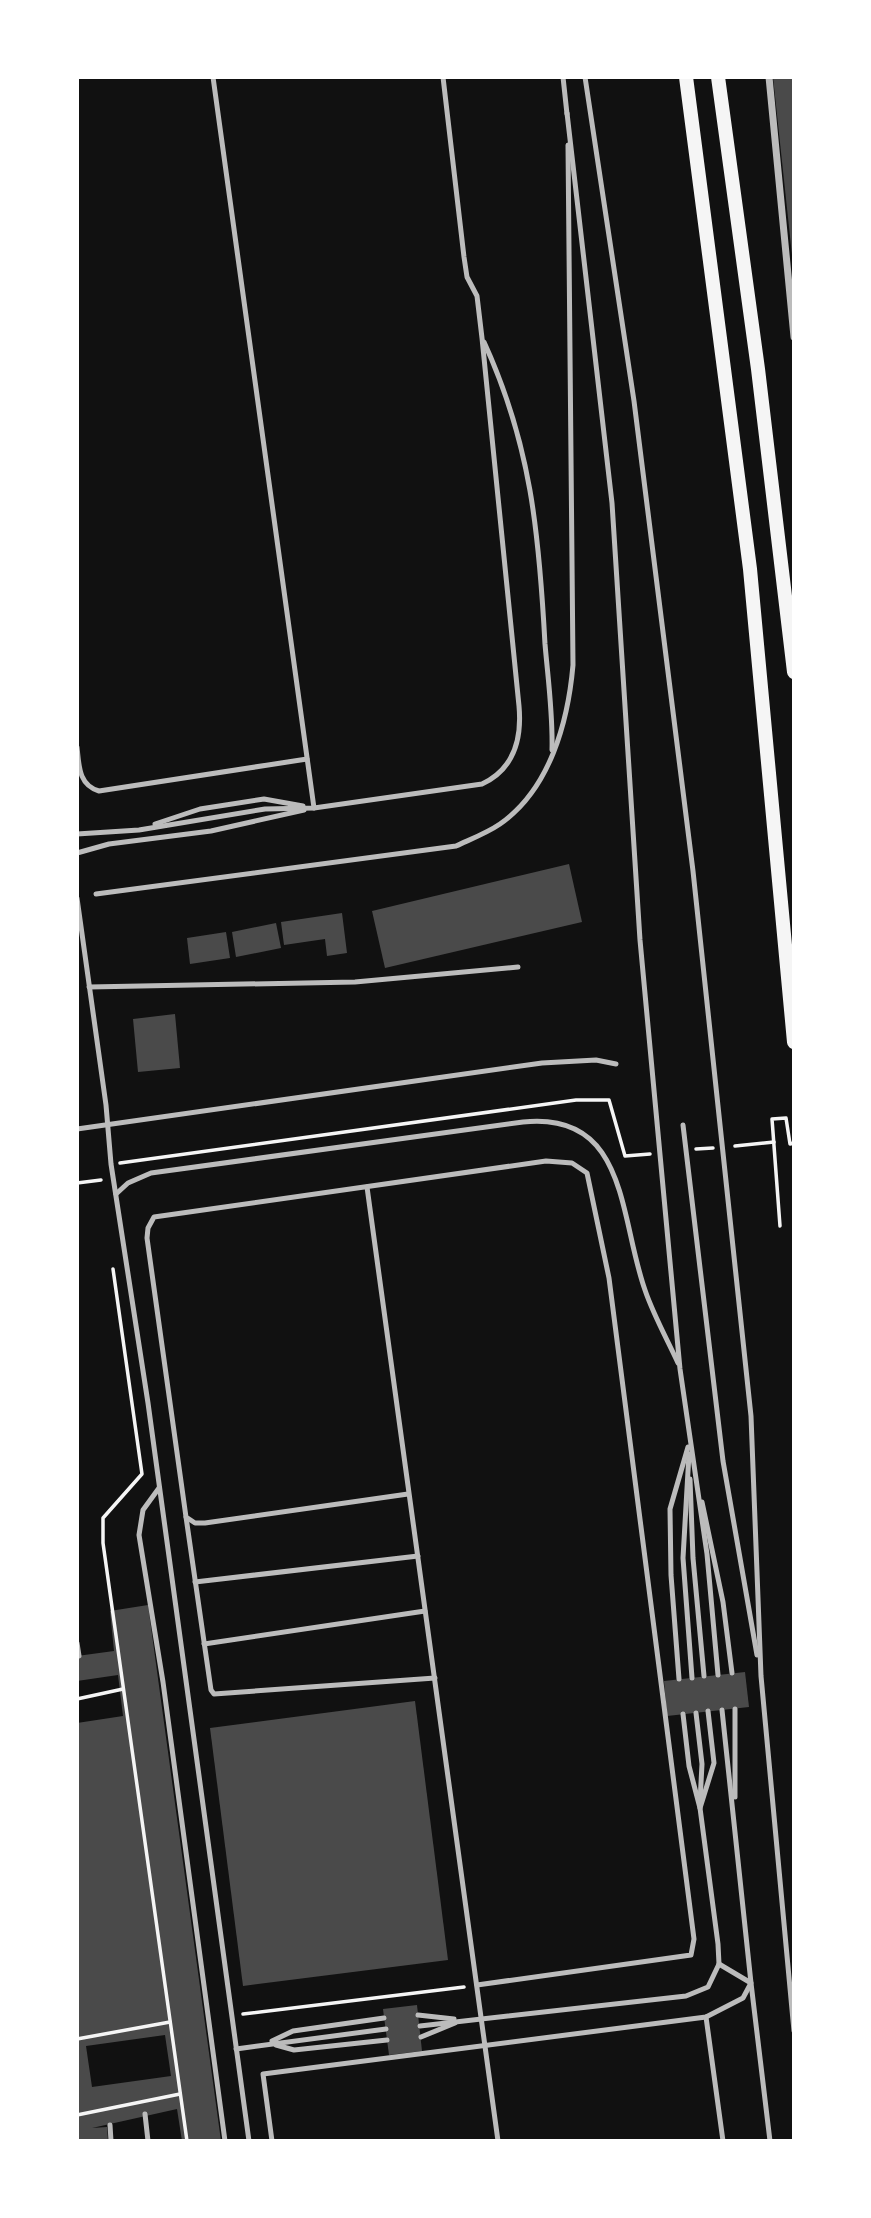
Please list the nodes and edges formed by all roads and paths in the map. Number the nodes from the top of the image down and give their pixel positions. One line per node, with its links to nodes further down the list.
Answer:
1 (213, 77): 14 (lane)
2 (443, 77): 10 (lane)
3 (563, 77): 8 (lane)
4 (585, 77): 49 (lane)
5 (686, 77): 23 (main road)
6 (718, 77): 11 (main road)
7 (769, 77): 9 (street)
8 (567, 113): 13 (lane); 35 (lane)
9 (794, 337)
10 (482, 338): 13 (lane); 15 (lane)
11 (794, 672)
12 (77, 747): 14 (lane)
13 (552, 757): 19 (lane)
14 (307, 759): 15 (lane)
15 (314, 808): 16 (lane); 16 (lane); 18 (lane)
16 (139, 830): 17 (lane)
17 (77, 834)
18 (77, 853)
19 (96, 894)
20 (77, 898): 22 (lane)
21 (518, 967): 22 (lane)
22 (89, 987): 29 (lane)
23 (794, 1042)
24 (616, 1064): 26 (lane)
25 (683, 1125): 49 (lane)
26 (77, 1129)
27 (794, 1143): 33 (path)
28 (625, 1156): 29 (path)
29 (111, 1164): 30 (path); 32 (lane)
30 (77, 1183)
31 (367, 1187): 38 (lane); 39 (lane); 64 (lane)
32 (116, 1194): 35 (lane); 37 (lane)
33 (780, 1226)
34 (112, 1260): 53 (path)
35 (680, 1369): 36 (lane)
36 (689, 1444): 46 (lane); 47 (lane); 48 (lane); 51 (lane); 52 (lane)
37 (159, 1488): 65 (lane); 88 (lane)
38 (408, 1494): 39 (lane); 40 (lane)
39 (186, 1517): 41 (lane)
40 (418, 1556): 41 (lane); 42 (lane)
41 (195, 1582): 44 (lane)
42 (425, 1611): 44 (lane); 50 (lane)
43 (77, 1643): 45 (lane)
44 (204, 1644): 50 (lane)
45 (79, 1656)
46 (732, 1673)
47 (718, 1675)
48 (704, 1676)
49 (761, 1676): 74 (lane)
50 (435, 1678): 64 (lane)
51 (692, 1678)
52 (679, 1679)
53 (123, 1689): 54 (path); 71 (path)
54 (77, 1699)
55 (735, 1709): 61 (lane)
56 (722, 1710): 61 (lane)
57 (708, 1711): 60 (lane)
58 (696, 1713): 60 (lane)
59 (683, 1714): 60 (lane)
60 (700, 1808): 62 (lane)
61 (736, 1824): 63 (lane)
62 (719, 1964): 63 (lane); 69 (lane)
63 (751, 1983): 67 (lane); 93 (lane)
64 (477, 1985): 65 (path); 69 (lane)
65 (233, 2015): 80 (lane)
66 (418, 2015): 70 (lane)
67 (706, 2017): 79 (lane); 92 (lane)
68 (384, 2018): 78 (lane)
69 (482, 2018): 70 (lane); 79 (lane)
70 (465, 2020): 72 (lane); 75 (lane)
71 (170, 2022): 76 (path); 81 (path)
72 (419, 2025)
73 (386, 2029): 78 (lane)
74 (794, 2031)
75 (421, 2036)
76 (77, 2039)
77 (387, 2040): 78 (lane)
78 (270, 2043): 80 (lane)
79 (485, 2047): 90 (lane); 91 (lane)
80 (236, 2049): 89 (lane)
81 (180, 2094): 83 (path); 87 (path)
82 (145, 2114): 86 (lane)
83 (77, 2115)
84 (110, 2125): 85 (lane)
85 (111, 2141)
86 (148, 2141)
87 (187, 2141)
88 (225, 2141)
89 (249, 2141)
90 (272, 2141)
91 (498, 2141)
92 (723, 2141)
93 (770, 2141)

